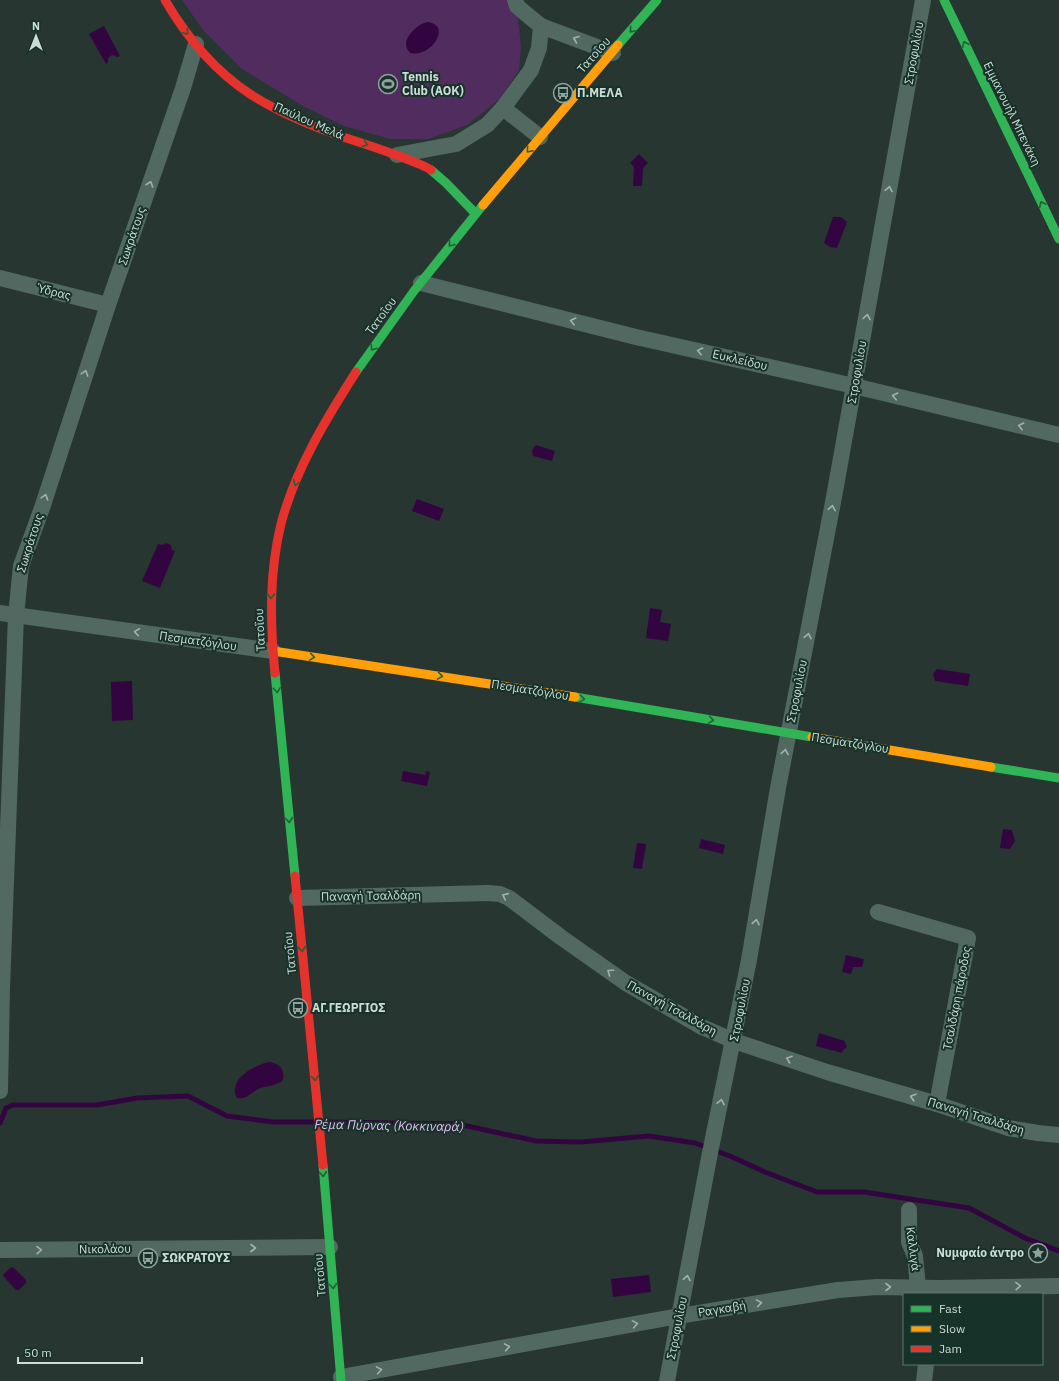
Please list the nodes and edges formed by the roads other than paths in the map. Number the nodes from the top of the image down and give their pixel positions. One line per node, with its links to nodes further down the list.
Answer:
1 (165, 0): 7 (main road, Παύλου Μελά, one-way to 7)
2 (515, 0): 6 (street)
3 (657, 0): 8 (main road, Τατοΐου, one-way to 8)
4 (923, 0): 18 (street, Στροφυλίου, one-way to 4)
5 (944, 0): 13 (main road, Εμμανουήλ Μπενάκη, one-way to 5)
6 (541, 26): 8 (street, one-way to 6); 9 (street)
7 (196, 44): 11 (main road, Παύλου Μελά, one-way to 11); 17 (street, Σωκράτους, one-way to 7)
8 (612, 52): 10 (main road, Τατοΐου)
9 (503, 108): 10 (street); 11 (street)
10 (540, 137): 12 (main road, Τατοΐου, one-way to 12)
11 (397, 154): 12 (main road, Παύλου Μελά)
12 (475, 213): 16 (main road, Τατοΐου, one-way to 16)
13 (1056, 225): 14 (main road, Εμμανουήλ Μπενάκη)
14 (1059, 239)
15 (0, 278): 17 (street, Ύδρας)
16 (421, 283): 18 (street, Ευκλείδου, one-way to 16); 22 (main road, Τατοΐου, one-way to 22)
17 (108, 305): 21 (street, Σωκράτους, one-way to 17)
18 (854, 386): 19 (street, Ευκλείδου, one-way to 18); 23 (street, Στροφυλίου, one-way to 18)
19 (1059, 435)
20 (0, 613): 21 (street, Πεσματζόγλου)
21 (16, 616): 22 (street, Πεσματζόγλου, one-way to 21); 28 (street, Σωκράτους)
22 (273, 651): 23 (main road, Πεσματζόγλου, one-way to 23); 25 (main road, Τατοΐου, one-way to 25)
23 (788, 733): 24 (main road, Πεσματζόγλου); 27 (street, Στροφυλίου, one-way to 23)
24 (1059, 778)
25 (297, 898): 27 (street, Παναγή Τσαλδάρη, one-way to 25); 32 (main road, Τατοΐου, one-way to 32)
26 (878, 912): 29 (street, Τσαλδάρη πάροδος)
27 (734, 1041): 29 (street, Παναγή Τσαλδάρη, one-way to 27); 37 (street, Στροφυλίου, one-way to 27)
28 (0, 1091)
29 (937, 1104): 30 (street, Παναγή Τσαλδάρη)
30 (1059, 1135)
31 (909, 1210): 35 (street, Καλλιγά)
32 (330, 1247): 33 (street, Νικολάου, one-way to 32); 39 (main road, Τατοΐου, one-way to 39)
33 (0, 1250)
34 (1059, 1286): 36 (street, Ραγκαβή, one-way to 34)
35 (918, 1287): 36 (street, Ραγκαβή); 37 (street, Ραγκαβή, one-way to 35)
36 (938, 1291)
37 (679, 1316): 39 (street, Ραγκαβή, one-way to 37); 40 (street, Στροφυλίου)
38 (926, 1365): 41 (street)
39 (341, 1379)
40 (667, 1381)
41 (924, 1381)

